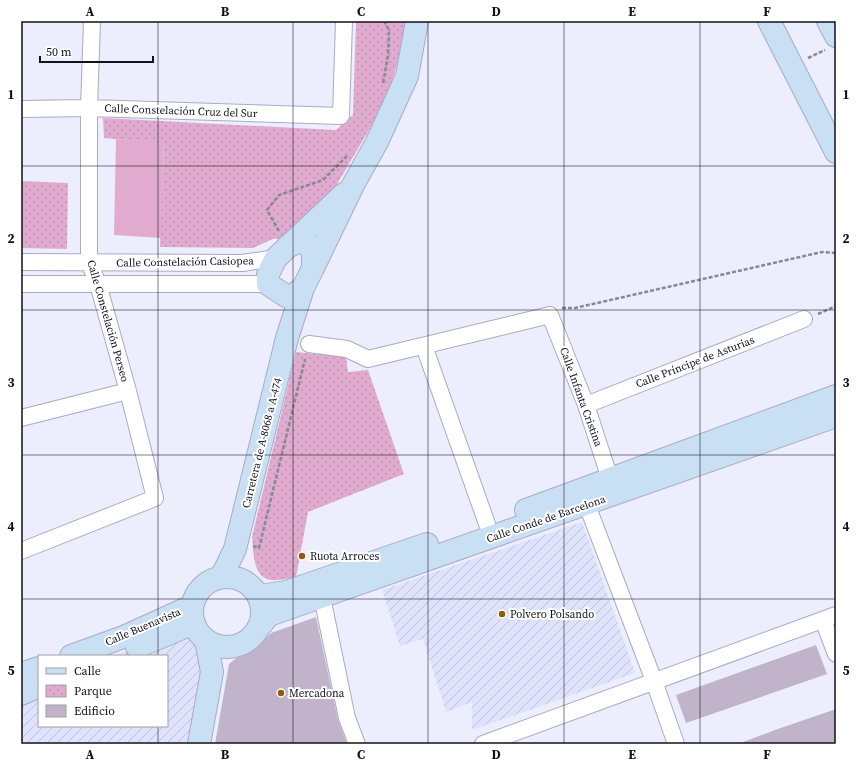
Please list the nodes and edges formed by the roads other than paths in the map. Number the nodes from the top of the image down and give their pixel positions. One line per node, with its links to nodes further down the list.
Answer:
1 (92, 21): 7 (street, Calle Constelación Perseo)
2 (344, 21): 7 (street, Calle Constelación Cruz del Sur)
3 (417, 21): 10 (street)
4 (769, 21): 9 (street)
5 (828, 21): 6 (street)
6 (836, 36)
7 (89, 108): 8 (street, Calle Constelación Cruz del Sur); 13 (street, Calle Constelación Perseo)
8 (21, 109)
9 (836, 152)
10 (353, 185): 11 (street); 14 (street)
11 (281, 246): 13 (street, Calle Constelación Casiopea); 14 (street); 17 (street)
12 (21, 262): 13 (street, Calle Constelación Casiopea)
13 (89, 262): 16 (street, Calle Constelación Perseo)
14 (313, 268): 18 (street)
15 (21, 284): 16 (street, Calle Constelación Casiopea)
16 (98, 284): 17 (street, Calle Constelación Casiopea); 23 (street, Calle Constelación Perseo)
17 (271, 287): 18 (street); 20 (street, Carretera de A-8068 a A-474)
18 (304, 288): 20 (street, Carretera de A-8068 a A-474)
19 (804, 319): 25 (street, Calle Príncipe de Asturias)
20 (287, 338): 32 (street, Carretera de A-8068 a A-474)
21 (309, 344): 22 (street)
22 (424, 346): 25 (street, Calle Infanta Cristina); 30 (street)
23 (128, 391): 27 (street); 31 (street, Calle Constelación Perseo)
24 (836, 396): 28 (street, Calle Conde de Barcelona)
25 (586, 405): 28 (street, Calle Infanta Cristina)
26 (836, 416): 29 (street, Calle Conde de Barcelona)
27 (21, 418)
28 (610, 479): 30 (street, Calle Conde de Barcelona)
29 (587, 505): 34 (street, Calle Conde de Barcelona); 45 (street)
30 (486, 524): 33 (street, Calle Conde de Barcelona)
31 (21, 551)
32 (233, 578): 33 (street); 36 (street)
33 (259, 596): 37 (street)
34 (322, 597): 37 (street, Calle Conde de Barcelona); 49 (street)
35 (829, 618): 39 (street); 45 (street)
36 (197, 623): 38 (street); 40 (street, Calle Buenavista); 41 (street, Calle Buenavista); 43 (street)
37 (260, 626): 38 (street)
38 (230, 647): 43 (street)
39 (836, 654)
40 (74, 655)
41 (117, 655)
42 (38, 668): 44 (street)
43 (212, 672): 48 (street)
44 (21, 674)
45 (654, 681): 50 (street); 51 (street)
46 (38, 686): 47 (street)
47 (21, 694)
48 (199, 744)
49 (357, 744)
50 (483, 744)
51 (676, 744)

